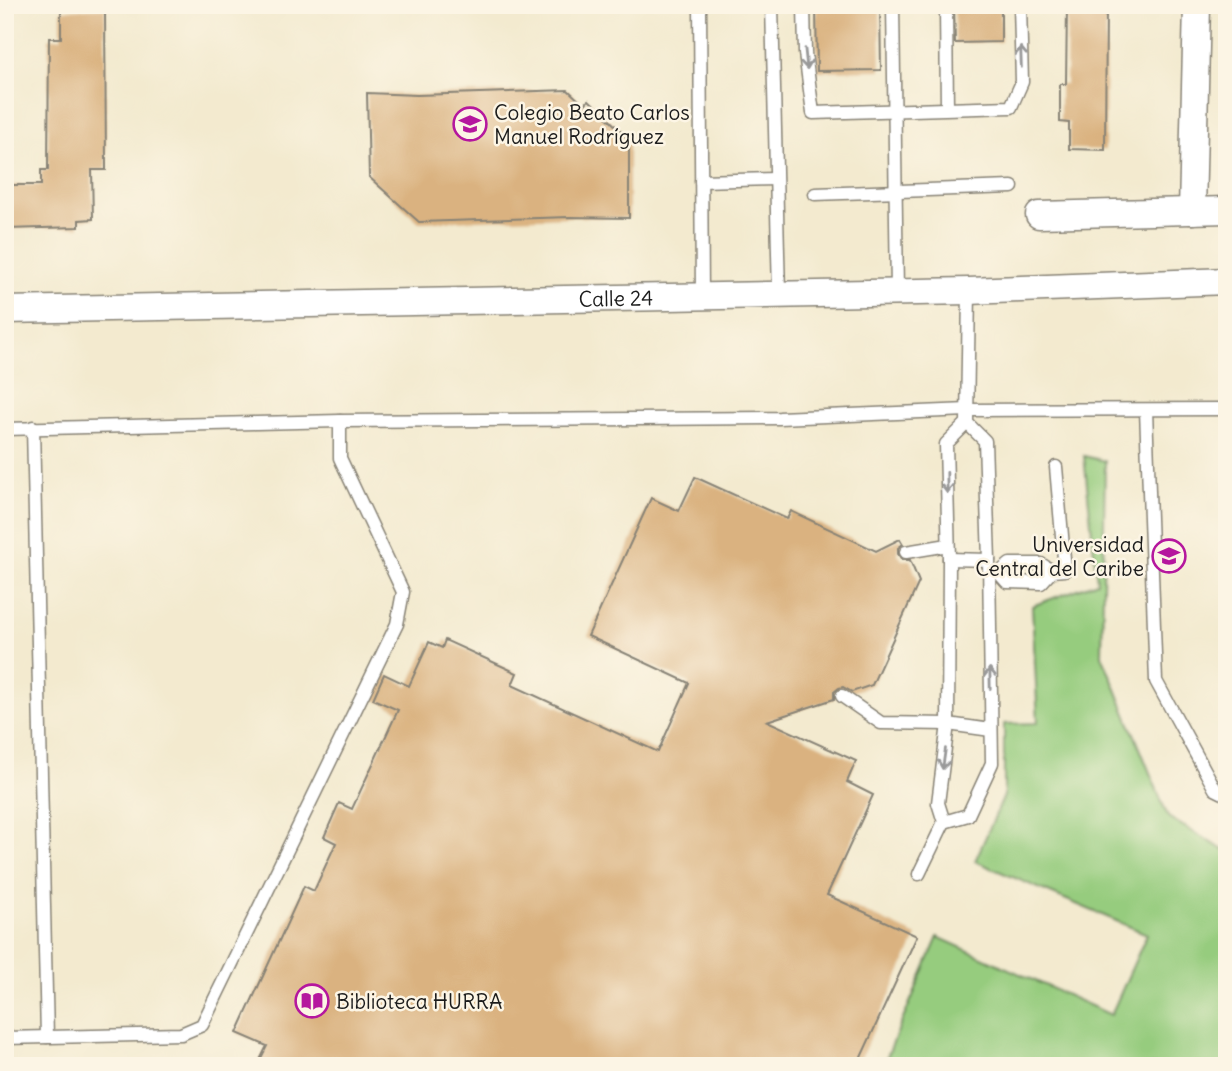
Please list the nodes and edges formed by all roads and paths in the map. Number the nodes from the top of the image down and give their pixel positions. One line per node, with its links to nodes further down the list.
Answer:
1 (700, 5): 11 (lane)
2 (772, 5): 10 (lane)
3 (804, 5): 9 (lane, one-way to 9)
4 (893, 5): 9 (lane)
5 (1020, 5): 8 (lane, one-way to 5)
6 (1197, 5): 16 (street)
7 (946, 8): 8 (lane)
8 (947, 108): 9 (lane)
9 (895, 109): 13 (lane)
10 (775, 179): 11 (lane); 21 (lane)
11 (701, 181): 22 (lane)
12 (1012, 187): 13 (lane)
13 (896, 190): 14 (lane); 20 (lane)
14 (815, 194)
15 (1227, 210): 16 (street)
16 (1192, 211): 17 (street)
17 (1039, 215)
18 (1227, 281): 19 (street, Calle 24)
19 (969, 291): 20 (street, Calle 24); 26 (lane)
20 (897, 292): 21 (street, Calle 24)
21 (779, 295): 22 (street, Calle 24)
22 (702, 296): 23 (street, Calle 24)
23 (5, 310)
24 (1227, 409): 25 (lane)
25 (1146, 410): 26 (lane); 39 (lane)
26 (968, 417): 27 (lane); 31 (lane, one-way to 31); 34 (lane)
27 (340, 421): 28 (lane); 42 (lane)
28 (33, 427): 29 (lane); 42 (lane)
29 (5, 429)
30 (1056, 467): 35 (lane)
31 (948, 545): 32 (lane); 33 (lane)
32 (906, 552)
33 (949, 559): 34 (lane); 37 (lane)
34 (992, 569): 35 (lane); 35 (lane); 38 (lane, one-way to 34)
35 (1052, 571)
36 (842, 696): 37 (lane)
37 (948, 724): 38 (lane); 40 (lane, one-way to 40)
38 (991, 730): 40 (lane)
39 (1227, 795)
40 (944, 822): 41 (lane)
41 (919, 874)
42 (47, 1037): 43 (lane)
43 (5, 1038)

